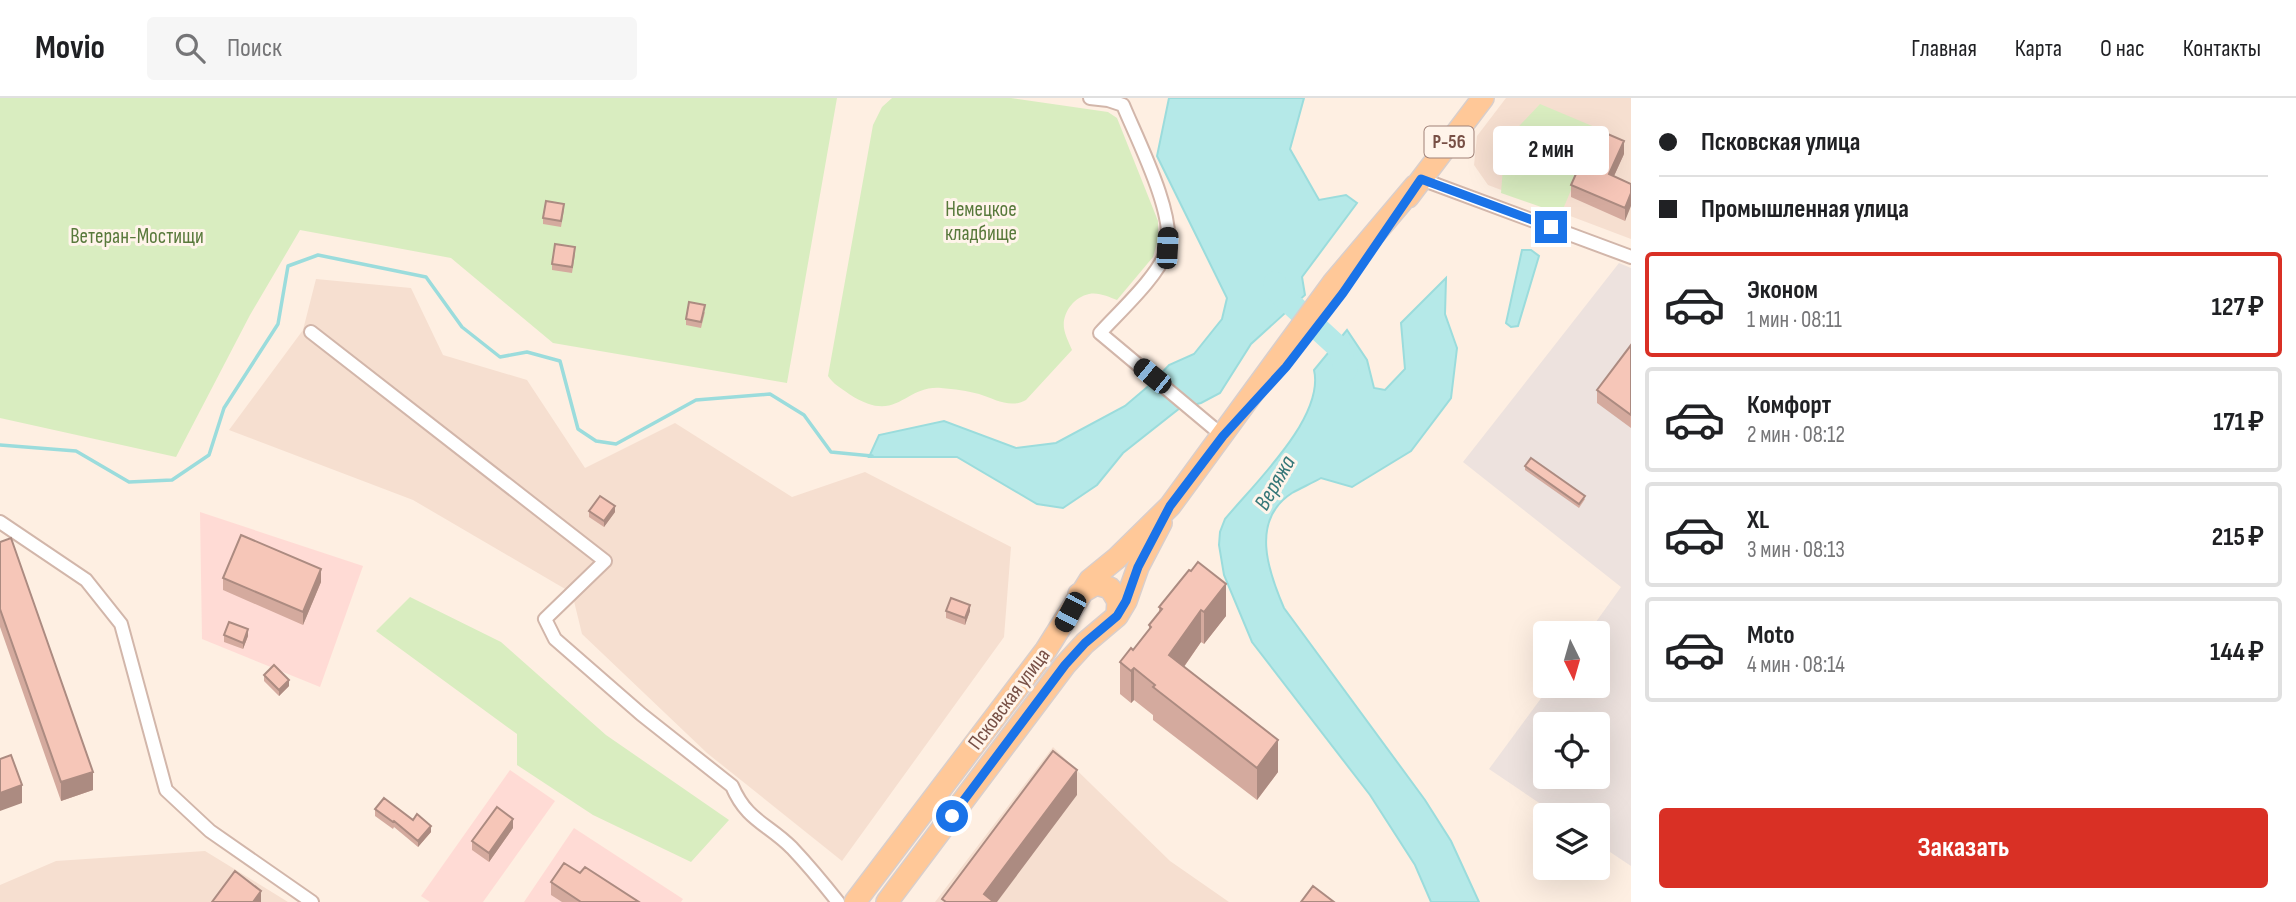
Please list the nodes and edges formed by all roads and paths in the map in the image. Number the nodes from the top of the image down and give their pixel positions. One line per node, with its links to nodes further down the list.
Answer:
1 (1090, 98): 6 (street)
2 (1483, 98): 3 (main road, Р-56)
3 (1418, 183): 4 (street); 6 (main road, Псковская улица / Р-56)
4 (1631, 257)
5 (311, 332): 12 (street)
6 (1223, 436): 7 (main road, Псковская улица / Р-56)
7 (1170, 506): 9 (main road, Псковская улица); 10 (main road, Псковская улица / Р-56)
8 (0, 522): 11 (street)
9 (1079, 594): 10 (main road); 13 (main road, Псковская улица)
10 (1117, 616): 14 (main road, Псковская улица / Р-56)
11 (312, 902)
12 (838, 902)
13 (855, 902)
14 (887, 902)

